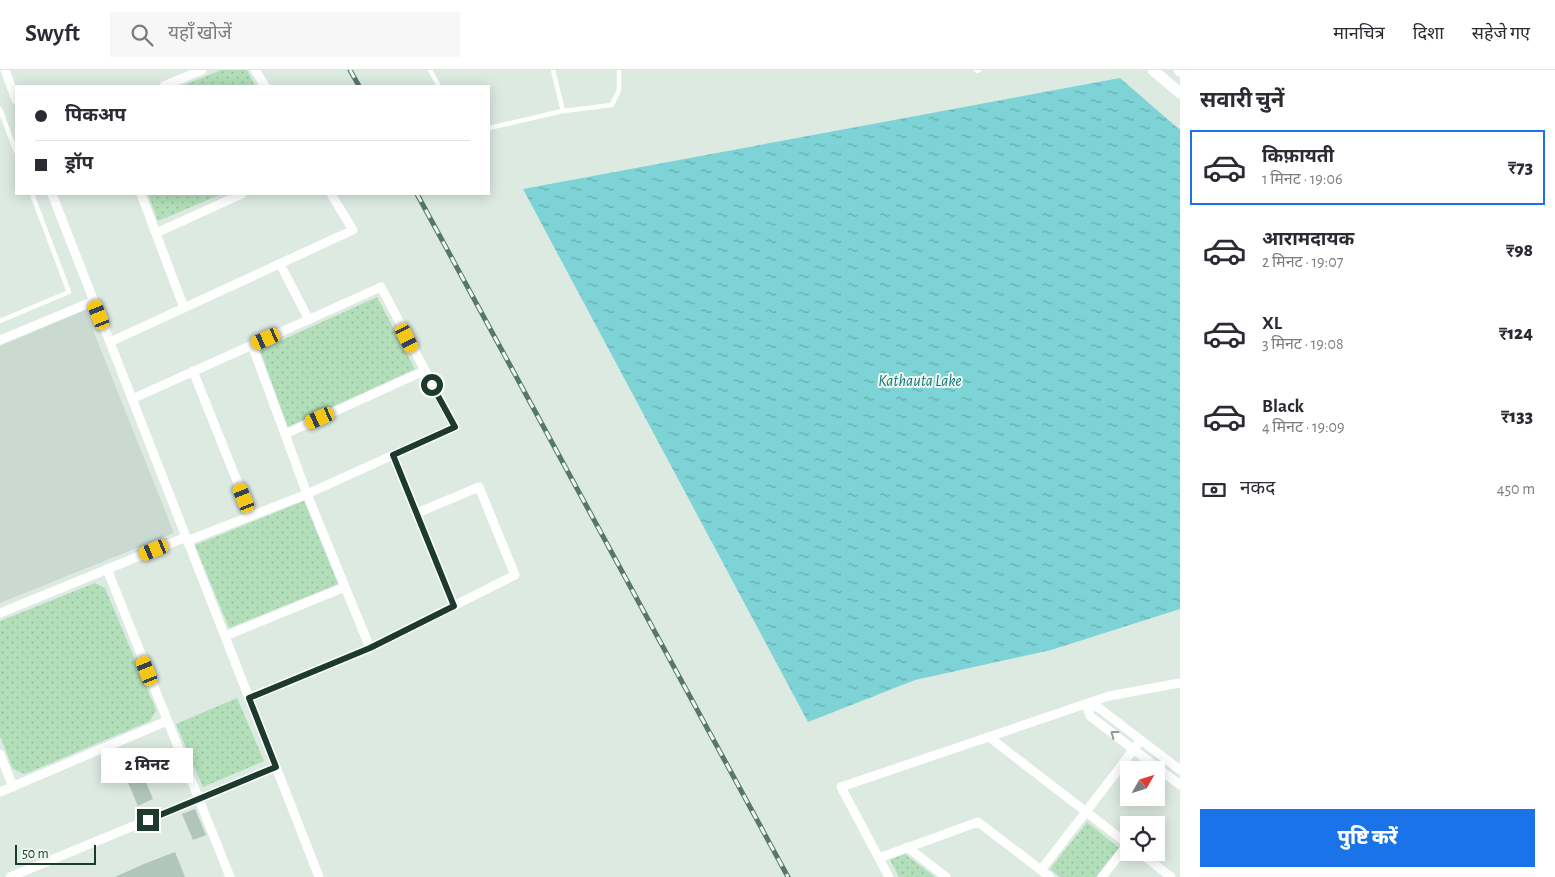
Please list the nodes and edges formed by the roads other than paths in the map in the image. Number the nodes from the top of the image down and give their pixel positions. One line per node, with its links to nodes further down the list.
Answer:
1 (5, 70): 12 (street)
2 (202, 70): 8 (street)
3 (255, 70): 9 (street)
4 (430, 70): 10 (lane)
5 (552, 70): 14 (lane)
6 (619, 70): 14 (lane)
7 (1153, 70): 11 (street)
8 (166, 85)
9 (264, 85)
10 (438, 85)
11 (1180, 93)
12 (15, 97)
13 (0, 109): 16 (lane)
14 (563, 111): 15 (lane)
15 (490, 128)
16 (15, 149)
17 (32, 195): 26 (lane)
18 (52, 195): 24 (street)
19 (141, 195): 22 (street)
20 (240, 195): 22 (street)
21 (332, 195): 23 (street)
22 (156, 232): 25 (street)
23 (280, 264): 25 (street); 27 (street)
24 (94, 301): 28 (street); 29 (street)
25 (184, 308): 29 (street)
26 (0, 320)
27 (309, 320): 30 (street); 32 (street)
28 (0, 340)
29 (110, 342): 33 (street)
30 (252, 345): 31 (street); 34 (street)
31 (194, 371): 33 (street); 38 (street)
32 (424, 371): 34 (street); 35 (street)
33 (132, 399): 39 (street)
34 (285, 434): 36 (street)
35 (393, 455): 36 (street); 37 (street)
36 (307, 494): 38 (street); 41 (street)
37 (416, 513): 42 (street); 42 (street)
38 (251, 516): 39 (street)
39 (187, 539): 40 (street); 44 (street)
40 (107, 569): 43 (street); 49 (street)
41 (345, 587): 44 (street); 45 (street)
42 (454, 606): 45 (street)
43 (0, 613)
44 (224, 636): 47 (street)
45 (370, 648): 47 (street)
46 (1180, 683): 48 (street)
47 (249, 698): 54 (street)
48 (1086, 704): 50 (street); 51 (street); 52 (street, one-way to 48)
49 (167, 721): 57 (street); 59 (street)
50 (989, 737): 60 (street); 64 (street)
51 (1141, 740): 52 (street); 55 (street)
52 (1134, 750): 56 (street); 60 (street)
53 (0, 754): 57 (street)
54 (276, 767): 59 (street); 69 (street)
55 (1180, 770)
56 (1180, 785)
57 (13, 787): 58 (street)
58 (0, 792)
59 (200, 799): 67 (street); 68 (street)
60 (1086, 812): 61 (street); 66 (street)
61 (1120, 839)
62 (907, 847): 64 (street); 66 (street); 71 (street)
63 (1120, 855): 73 (street)
64 (878, 858): 70 (street)
65 (1151, 861): 74 (street)
66 (1041, 870): 72 (street)
67 (228, 876)
68 (10, 877)
69 (319, 877)
70 (889, 877)
71 (946, 877)
72 (1050, 877)
73 (1102, 877)
74 (1171, 877)

